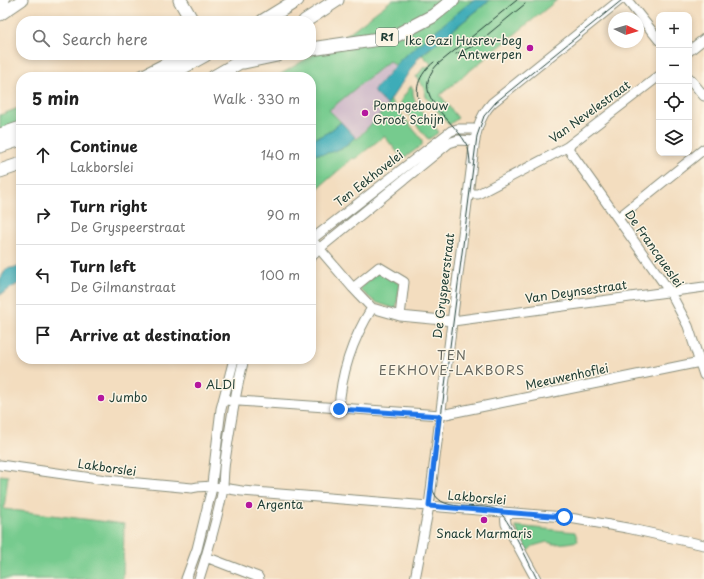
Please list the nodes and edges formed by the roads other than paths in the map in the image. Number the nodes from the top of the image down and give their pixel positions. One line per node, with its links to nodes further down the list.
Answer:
1 (4, 0): 9 (main road)
2 (22, 0): 10 (main road)
3 (180, 0): 11 (highway)
4 (297, 0): 12 (highway)
5 (337, 0): 13 (highway)
6 (453, 0): 16 (highway, R1)
7 (620, 0): 32 (street)
8 (627, 0): 14 (street)
9 (0, 3)
10 (0, 15)
11 (189, 16)
12 (271, 16)
13 (313, 16)
14 (656, 36)
15 (704, 39): 17 (street)
16 (316, 48)
17 (692, 49)
18 (166, 60): 24 (highway)
19 (175, 60): 25 (highway)
20 (197, 60): 26 (highway)
21 (244, 60): 23 (highway)
22 (255, 60): 23 (highway)
23 (237, 64): 27 (highway)
24 (149, 72)
25 (152, 72)
26 (174, 72)
27 (223, 72)
28 (656, 78): 39 (street, Van Nevelestraat)
29 (692, 82): 30 (street)
30 (704, 96)
31 (457, 129): 32 (street); 35 (street); 41 (street, Ten Eekhovelei)
32 (477, 129): 37 (street)
33 (16, 130): 34 (highway)
34 (0, 135)
35 (465, 140): 37 (street, Ten Eekhovelei); 41 (street, Ten Eekhovelei)
36 (16, 141): 38 (highway)
37 (475, 141): 44 (street, De Gryspeerstraat)
38 (0, 146)
39 (567, 147): 44 (street, Van Nevelestraat); 45 (street, De Francqueslei)
40 (704, 149): 45 (street)
41 (425, 157): 46 (street, Ten Eekhovelei); 48 (street, Ten Eekhovelei)
42 (16, 166): 43 (highway)
43 (0, 171)
44 (468, 194): 55 (street, De Gryspeerstraat)
45 (618, 218): 52 (street, De Francqueslei)
46 (316, 236)
47 (316, 244): 48 (street, Ten Eekhovelei)
48 (320, 248): 49 (street, Ten Eekhovelei); 51 (street)
49 (316, 252)
50 (704, 287): 52 (street, Van Deynsestraat)
51 (352, 288): 53 (street); 54 (street)
52 (670, 292): 55 (street, Van Deynsestraat); 56 (street, De Francqueslei)
53 (372, 308): 54 (street, Van Deynsestraat); 62 (street)
54 (400, 316): 55 (street, Van Deynsestraat)
55 (452, 321): 63 (street, De Gryspeerstraat)
56 (700, 362): 59 (street, De Francqueslei); 63 (street, Meeuwenhoflei)
57 (233, 364): 60 (street)
58 (243, 364): 61 (street)
59 (704, 375)
60 (224, 400): 61 (street); 64 (street)
61 (235, 401): 62 (street, Meeuwenhoflei); 65 (street)
62 (339, 409): 63 (street, Meeuwenhoflei)
63 (439, 416): 69 (street, De Gryspeerstraat)
64 (215, 460): 65 (street); 67 (street)
65 (225, 461): 68 (street)
66 (0, 465): 67 (street, Lakborslei)
67 (212, 490): 68 (street, Lakborslei); 70 (street)
68 (222, 491): 69 (street, Lakborslei); 71 (street)
69 (429, 506): 72 (street, Lakborslei); 78 (street, De Gryspeerstraat)
70 (207, 512): 71 (street); 75 (street)
71 (218, 513): 74 (street)
72 (504, 513): 73 (street, Lakborslei); 79 (street)
73 (704, 545)
74 (206, 557): 76 (street); 77 (street)
75 (186, 579)
76 (199, 579)
77 (259, 579)
78 (415, 579)
79 (536, 579)

